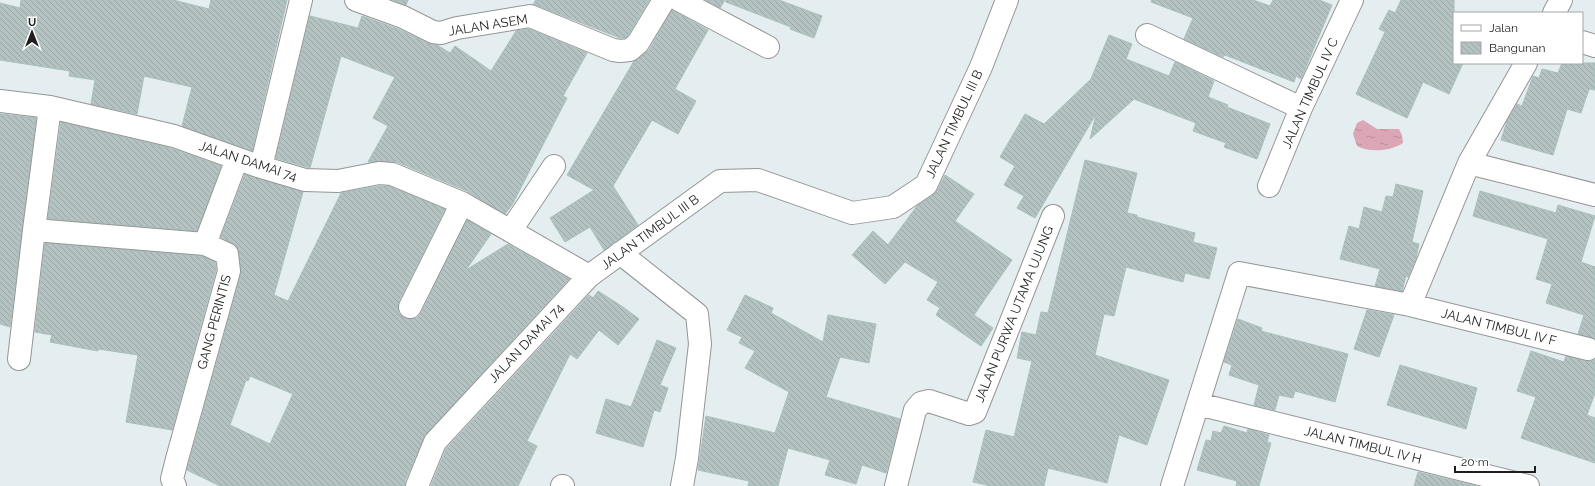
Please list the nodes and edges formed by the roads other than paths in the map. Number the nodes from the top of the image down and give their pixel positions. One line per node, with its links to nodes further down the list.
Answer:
1 (301, 0): 20 (street)
2 (356, 0): 3 (street, JALAN ASEM)
3 (664, 0)
4 (679, 0): 11 (street)
5 (1007, 0): 28 (street, JALAN TIMBUL III B)
6 (1352, 0): 16 (street, JALAN TIMBUL IV C)
7 (1561, 0): 8 (street)
8 (1555, 12)
9 (1147, 35): 16 (street)
10 (1583, 42): 12 (street)
11 (768, 46)
12 (1595, 46)
13 (1525, 64): 18 (street)
14 (0, 101): 15 (street, JALAN DAMAI 74)
15 (50, 106): 17 (street, JALAN DAMAI 74); 25 (street)
16 (1301, 108): 21 (street, JALAN TIMBUL IV C)
17 (236, 158): 20 (street, JALAN DAMAI 74); 27 (street)
18 (1469, 163): 22 (street); 30 (street)
19 (554, 166): 26 (street)
20 (261, 167): 23 (street, JALAN DAMAI 74)
21 (1269, 186)
22 (1595, 195)
23 (462, 204): 26 (street, JALAN DAMAI 74); 31 (street)
24 (1053, 216): 38 (street, JALAN PURWA UTAMA UJUNG)
25 (34, 230): 27 (street, GANG PERINTIS); 33 (street)
26 (511, 230): 29 (street, JALAN DAMAI 74)
27 (205, 244): 35 (street, GANG PERINTIS)
28 (620, 253): 29 (street, JALAN TIMBUL III B); 37 (street)
29 (589, 276): 36 (street, JALAN DAMAI 74)
30 (1410, 305): 32 (street, JALAN TIMBUL IV F); 34 (street, JALAN TIMBUL IV F)
31 (410, 307)
32 (1588, 349)
33 (19, 359)
34 (1198, 404): 39 (street); 40 (street, JALAN TIMBUL IV H)
35 (175, 486)
36 (417, 486)
37 (682, 486)
38 (896, 486)
39 (1172, 486)
40 (1528, 486)

